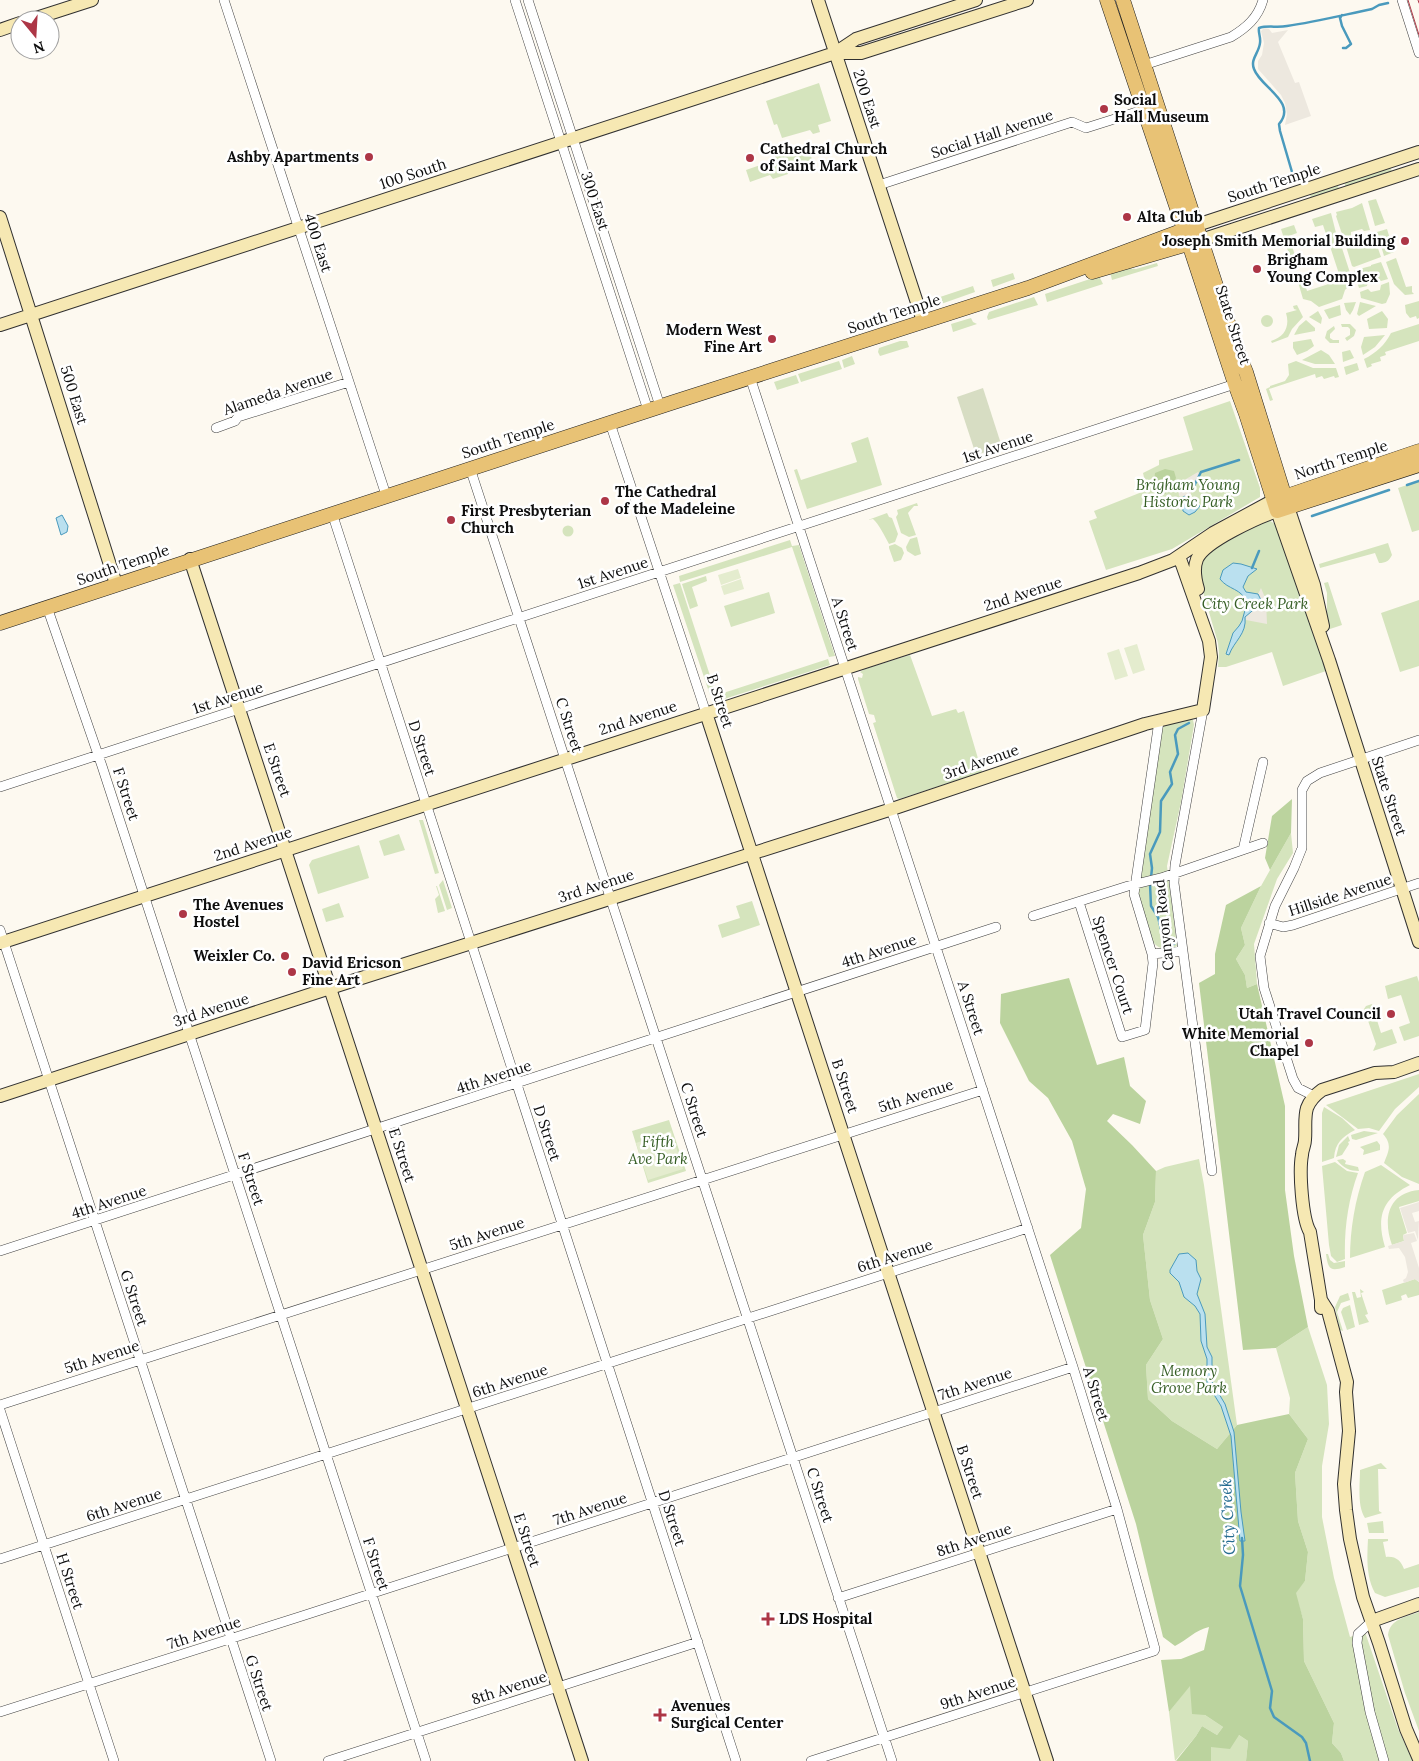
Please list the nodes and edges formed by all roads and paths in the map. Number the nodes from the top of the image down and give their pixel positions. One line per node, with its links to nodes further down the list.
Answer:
1 (92, 0): 12 (street)
2 (224, 0): 22 (street, 400 East)
3 (515, 0): 17 (street, 300 East)
4 (528, 0): 17 (street, 300 East)
5 (818, 0): 13 (street, 200 East)
6 (976, 0): 13 (street, 100 South)
7 (1027, 0): 13 (street, 100 South)
8 (1107, 0): 16 (main road, State Street)
9 (1123, 0): 15 (main road, State Street)
10 (1262, 0): 15 (street)
11 (1402, 0): 14 (street)
12 (60, 10)
13 (835, 53): 17 (street, 100 South); 20 (street, 200 East)
14 (1419, 54)
15 (1144, 65): 23 (main road, State Street)
16 (1143, 110): 20 (street, Social Hall Avenue); 23 (main road, State Street)
17 (567, 141): 22 (street, 100 South); 32 (street, 300 East)
18 (1419, 152): 23 (street, South Temple)
19 (1419, 170): 24 (street, South Temple)
20 (879, 185): 27 (street, 200 East)
21 (0, 217): 26 (street, 500 East)
22 (299, 227): 26 (street, 100 South); 30 (street, 400 East)
23 (1191, 227): 24 (main road, State Street); 25 (main road, South Temple)
24 (1195, 242): 25 (main road, South Temple); 31 (main road, State Street); 39 (main road, State Street)
25 (1028, 288): 27 (main road, South Temple)
26 (32, 315): 28 (street, 100 South); 45 (street, 500 East)
27 (923, 321): 29 (main road, South Temple)
28 (0, 325)
29 (750, 377): 32 (main road, South Temple); 41 (street, A Street)
30 (349, 382): 34 (street, Alameda Avenue); 38 (street, 400 East)
31 (1235, 384): 39 (main road, State Street); 41 (street, 1st Avenue)
32 (654, 408): 33 (main road, South Temple)
33 (610, 423): 37 (main road, South Temple); 44 (street, B Street)
34 (216, 428)
35 (1419, 451): 39 (main road, North Temple)
36 (1419, 465): 39 (main road, North Temple)
37 (470, 468): 38 (main road, South Temple); 47 (street, C Street)
38 (386, 496): 40 (main road, South Temple)
39 (1281, 504): 42 (street, 2nd Avenue); 48 (street, Canyon Road); 59 (street, State Street)
40 (332, 513): 43 (main road, South Temple); 50 (street, D Street)
41 (799, 527): 44 (street, 1st Avenue); 51 (street, A Street)
42 (1179, 556): 48 (street, Canyon Road); 51 (street, 2nd Avenue)
43 (190, 559): 45 (main road, South Temple); 52 (street, E Street)
44 (660, 572): 47 (street, 1st Avenue); 54 (street, B Street)
45 (116, 584): 46 (main road, South Temple)
46 (47, 607): 49 (main road, South Temple); 57 (street, F Street)
47 (519, 618): 50 (street, 1st Avenue); 58 (street, C Street)
48 (1201, 619): 53 (street, Canyon Road)
49 (0, 623)
50 (380, 663): 52 (street, 1st Avenue); 62 (street, D Street)
51 (845, 669): 54 (street, 2nd Avenue); 63 (street, A Street)
52 (240, 709): 57 (street, 1st Avenue); 65 (street, E Street)
53 (1203, 710): 55 (street, 3rd Avenue); 68 (street, Canyon Road)
54 (706, 713): 58 (street, 2nd Avenue); 67 (street, B Street)
55 (1159, 721): 63 (street, 3rd Avenue); 70 (street, Canyon Road)
56 (1419, 740): 59 (street)
57 (98, 756): 61 (street, 1st Avenue); 72 (street, F Street)
58 (565, 759): 62 (street, 2nd Avenue); 73 (street, C Street)
59 (1360, 759): 71 (street, State Street); 76 (street)
60 (1263, 762): 66 (street)
61 (0, 787)
62 (426, 804): 65 (street, 2nd Avenue); 80 (street, D Street)
63 (892, 809): 67 (street, 3rd Avenue); 81 (street, A Street)
64 (1263, 843): 66 (street)
65 (286, 850): 72 (street, 2nd Avenue); 84 (street, E Street)
66 (1243, 850): 68 (street)
67 (752, 854): 73 (street, 3rd Avenue); 85 (street, B Street)
68 (1174, 874): 70 (street); 82 (street, Canyon Road)
69 (1419, 883): 71 (street, Hillside Avenue)
70 (1135, 884): 74 (street); 83 (street, Canyon Road)
71 (1402, 889): 76 (street, Hillside Avenue); 79 (street, State Street)
72 (144, 895): 78 (street, 2nd Avenue); 86 (street, F Street)
73 (611, 899): 80 (street, 3rd Avenue); 87 (street, C Street)
74 (1079, 902): 75 (street); 83 (street, Spencer Court)
75 (1033, 916)
76 (1269, 923): 95 (street)
77 (996, 927): 81 (street, 4th Avenue)
78 (1, 938): 91 (street, G Street)
79 (1419, 942)
80 (471, 943): 84 (street, 3rd Avenue); 92 (street, D Street)
81 (937, 947): 85 (street, 4th Avenue); 93 (street, A Street)
82 (1183, 951): 83 (street); 98 (street, Canyon Road)
83 (1152, 954)
84 (330, 988): 86 (street, 3rd Avenue); 96 (street, E Street)
85 (797, 992): 87 (street, 4th Avenue); 97 (street, B Street)
86 (188, 1035): 91 (street, 3rd Avenue); 99 (street, F Street)
87 (657, 1038): 92 (street, 4th Avenue); 100 (street, C Street)
88 (1419, 1055): 90 (street)
89 (1419, 1063): 90 (street)
90 (1375, 1073): 95 (street)
91 (49, 1081): 94 (street, 3rd Avenue); 101 (street, G Street)
92 (516, 1084): 96 (street, 4th Avenue); 102 (street, D Street)
93 (983, 1090): 97 (street, 5th Avenue); 103 (street, A Street)
94 (0, 1096)
95 (1314, 1096): 128 (street)
96 (377, 1129): 99 (street, 4th Avenue); 105 (street, E Street)
97 (843, 1134): 100 (street, 5th Avenue); 106 (street, B Street)
98 (1212, 1171)
99 (235, 1175): 101 (street, 4th Avenue); 107 (street, F Street)
100 (702, 1178): 102 (street, 5th Avenue); 108 (street, C Street)
101 (95, 1221): 104 (street, 4th Avenue); 109 (street, G Street)
102 (562, 1224): 105 (street, 5th Avenue); 110 (street, D Street)
103 (1028, 1228): 106 (street, 6th Avenue); 111 (street, A Street)
104 (0, 1251)
105 (422, 1270): 107 (street, 5th Avenue); 113 (street, E Street)
106 (888, 1273): 108 (street, 6th Avenue); 115 (street, B Street)
107 (281, 1314): 109 (street, 5th Avenue); 116 (street, F Street)
108 (748, 1319): 110 (street, 6th Avenue); 117 (street, C Street)
109 (140, 1360): 112 (street, 5th Avenue); 118 (street, G Street)
110 (607, 1364): 113 (street, 6th Avenue); 119 (street, D Street)
111 (1073, 1367): 115 (street, 7th Avenue); 120 (street, A Street)
112 (0, 1404)
113 (467, 1409): 116 (street, 6th Avenue); 122 (street, E Street)
114 (0, 1410): 121 (street, H Street)
115 (933, 1412): 117 (street, 7th Avenue); 123 (street, B Street)
116 (326, 1455): 118 (street, 6th Avenue); 125 (street, F Street)
117 (793, 1458): 119 (street, 7th Avenue); 126 (street, C Street)
118 (185, 1500): 121 (street, 6th Avenue); 129 (street, G Street)
119 (653, 1503): 122 (street, 7th Avenue); 130 (street, D Street)
120 (1117, 1509): 123 (street, 8th Avenue); 131 (street, A Street)
121 (44, 1545): 124 (street, 6th Avenue); 132 (street, H Street)
122 (513, 1548): 125 (street, 7th Avenue); 133 (street, E Street)
123 (978, 1553): 126 (street, 8th Avenue); 134 (street, B Street)
124 (0, 1559)
125 (371, 1593): 129 (street, 7th Avenue); 136 (street, F Street)
126 (838, 1598): 137 (street, C Street)
127 (1419, 1604): 128 (street)
128 (1372, 1621): 138 (street); 148 (street)
129 (230, 1639): 132 (street, 7th Avenue); 140 (street, G Street)
130 (698, 1642): 133 (street, 8th Avenue); 144 (street, D Street)
131 (1154, 1651): 134 (street, 9th Avenue)
132 (90, 1684): 135 (street, 7th Avenue); 139 (street, H Street)
133 (558, 1687): 136 (street, 8th Avenue); 143 (street, E Street)
134 (1025, 1692): 137 (street, 9th Avenue); 147 (street, B Street)
135 (0, 1712)
136 (416, 1733): 141 (street, 8th Avenue); 142 (street, F Street)
137 (884, 1738): 145 (street, 9th Avenue); 146 (street, C Street)
138 (1419, 1759)
139 (114, 1761)
140 (271, 1761)
141 (328, 1761)
142 (426, 1761)
143 (582, 1761)
144 (736, 1761)
145 (811, 1761)
146 (892, 1761)
147 (1047, 1761)
148 (1384, 1761)

